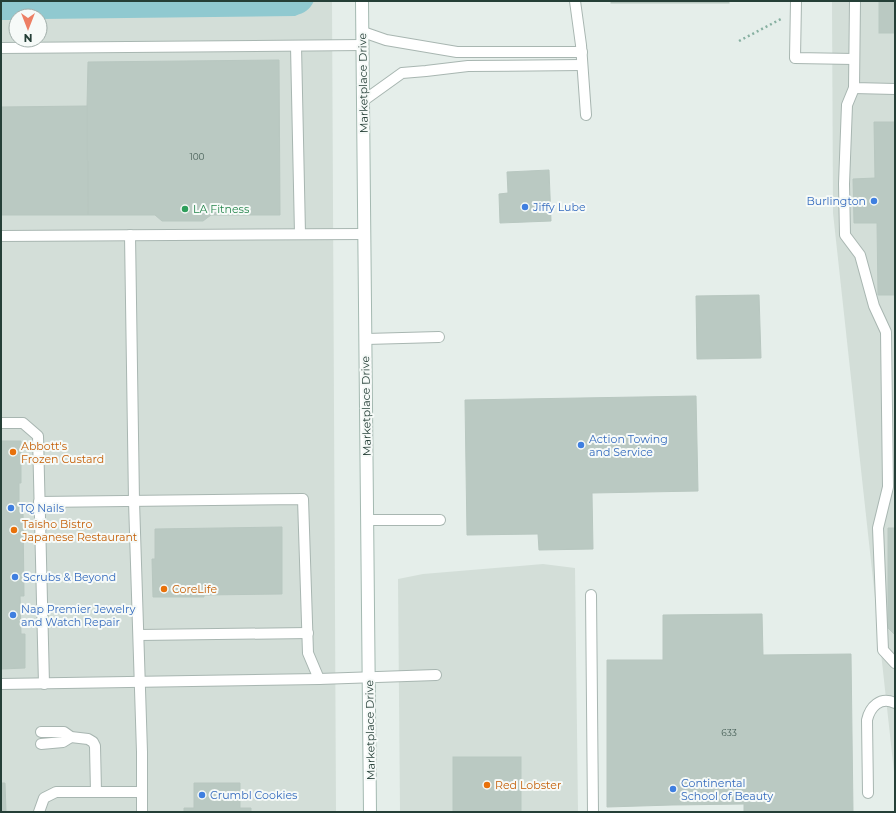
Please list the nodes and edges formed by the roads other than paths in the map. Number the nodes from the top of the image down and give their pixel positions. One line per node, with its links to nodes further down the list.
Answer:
1 (362, 1): 5 (street, Marketplace Drive)
2 (575, 1): 9 (lane)
3 (796, 1): 10 (lane)
4 (855, 1): 10 (lane)
5 (362, 32): 6 (street, Marketplace Drive); 9 (lane)
6 (362, 45): 7 (lane); 14 (street, Marketplace Drive)
7 (296, 46): 8 (lane); 16 (lane)
8 (1, 48)
9 (582, 52): 11 (lane)
10 (854, 59): 12 (lane)
11 (582, 65): 14 (lane); 15 (lane)
12 (854, 88): 13 (lane); 30 (lane)
13 (895, 89)
14 (363, 101): 17 (street, Marketplace Drive)
15 (586, 115)
16 (300, 234): 17 (lane); 18 (lane)
17 (365, 234): 21 (street, Marketplace Drive)
18 (130, 235): 19 (lane); 23 (lane)
19 (1, 236)
20 (439, 337): 21 (lane)
21 (366, 339): 25 (street, Marketplace Drive)
22 (1, 423): 24 (lane)
23 (134, 501): 24 (lane); 28 (lane); 29 (lane)
24 (39, 502): 36 (lane)
25 (367, 520): 26 (lane); 32 (street, Marketplace Drive)
26 (440, 520)
27 (591, 595): 47 (lane)
28 (308, 633): 29 (lane); 33 (lane)
29 (139, 635): 34 (lane)
30 (895, 663)
31 (436, 675): 32 (lane)
32 (369, 677): 33 (lane); 46 (street, Marketplace Drive)
33 (319, 679): 34 (lane)
34 (141, 682): 36 (lane); 42 (lane)
35 (1, 684): 36 (lane)
36 (44, 684)
37 (895, 702): 43 (lane)
38 (41, 732): 39 (lane)
39 (71, 737): 40 (lane); 41 (lane)
40 (41, 744)
41 (96, 792): 42 (lane); 44 (lane)
42 (142, 792): 45 (lane)
43 (868, 793)
44 (39, 812)
45 (142, 812)
46 (370, 812)
47 (593, 812)

